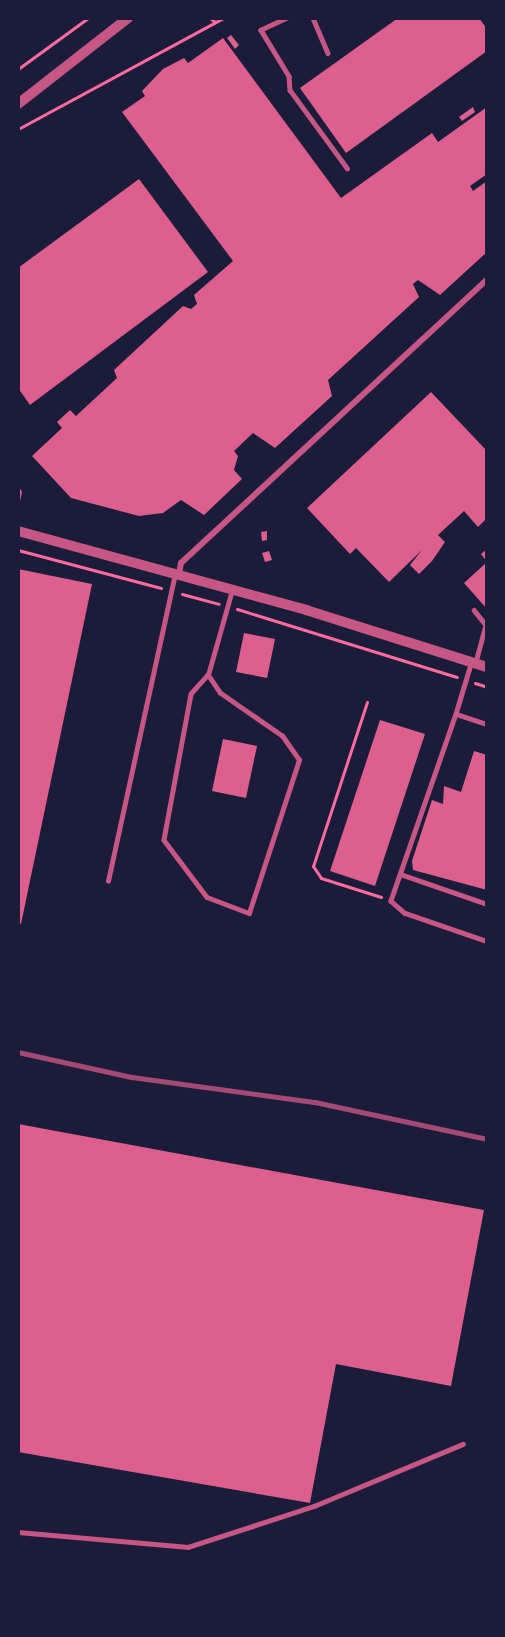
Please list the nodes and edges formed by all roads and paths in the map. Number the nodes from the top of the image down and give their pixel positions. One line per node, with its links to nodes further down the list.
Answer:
1 (88, 18): 9 (path)
2 (128, 18): 10 (street)
3 (210, 18): 7 (path)
4 (223, 18): 7 (path)
5 (287, 18): 12 (lane)
6 (312, 18): 8 (lane)
7 (215, 22): 11 (path)
8 (328, 52)
9 (18, 69)
10 (18, 104)
11 (18, 129)
12 (348, 168)
13 (487, 280): 16 (street)
14 (18, 531): 16 (street)
15 (18, 550): 18 (path)
16 (177, 575): 17 (street); 18 (lane)
17 (232, 590): 19 (lane); 21 (street)
18 (171, 591): 19 (path); 29 (lane)
19 (227, 607): 22 (lane); 23 (path)
20 (474, 610): 21 (lane)
21 (478, 663): 23 (lane)
22 (208, 675): 22 (lane)
23 (465, 679): 24 (path); 26 (lane)
24 (487, 687)
25 (367, 702): 30 (path)
26 (456, 714): 27 (lane); 28 (lane)
27 (487, 724)
28 (400, 874): 30 (lane); 31 (lane)
29 (108, 881)
30 (391, 901): 32 (lane)
31 (487, 904)
32 (487, 941)
33 (463, 1444): 34 (lane)
34 (18, 1532)

